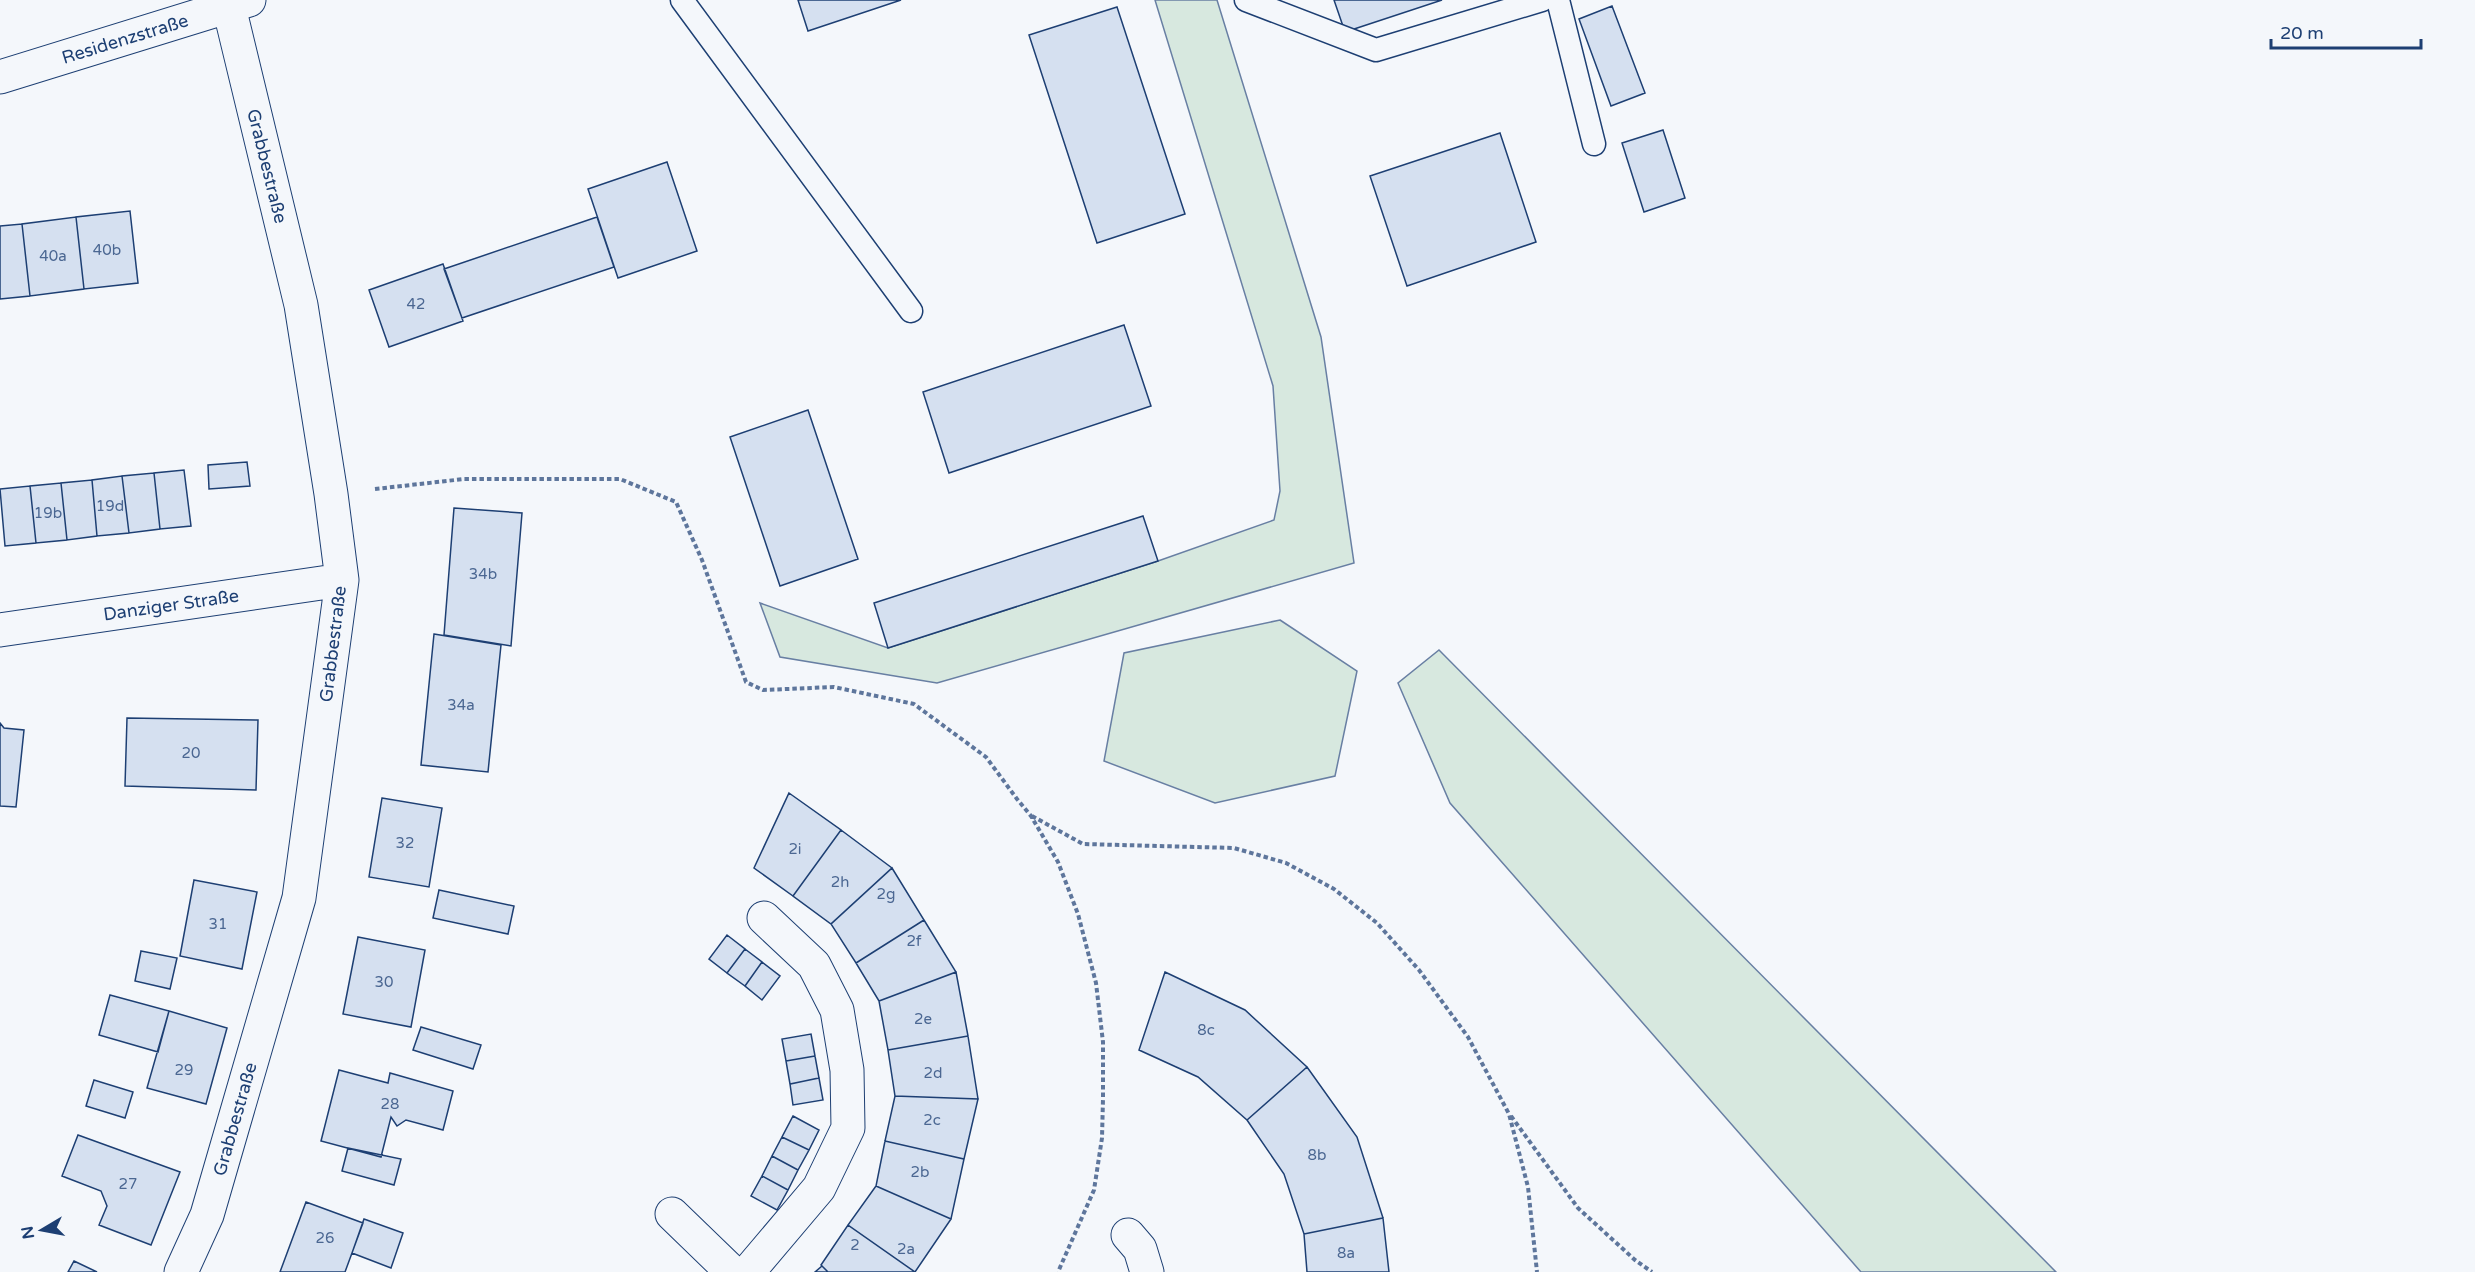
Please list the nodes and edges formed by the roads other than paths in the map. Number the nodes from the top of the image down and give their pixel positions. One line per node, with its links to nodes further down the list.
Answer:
1 (682, 0): 8 (lane)
2 (1246, 0): 3 (lane)
3 (1542, 0)
4 (1558, 0): 7 (lane)
5 (239, 3): 6 (street, Residenzstraße); 9 (street, Grabbestraße)
6 (0, 77)
7 (1594, 144)
8 (911, 311)
9 (342, 580): 10 (street, Danziger Straße); 14 (street, Grabbestraße)
10 (0, 630)
11 (764, 918): 16 (street)
12 (672, 1214): 15 (street)
13 (1128, 1234): 17 (street)
14 (181, 1272)
15 (732, 1272)
16 (748, 1272)
17 (1147, 1272)

